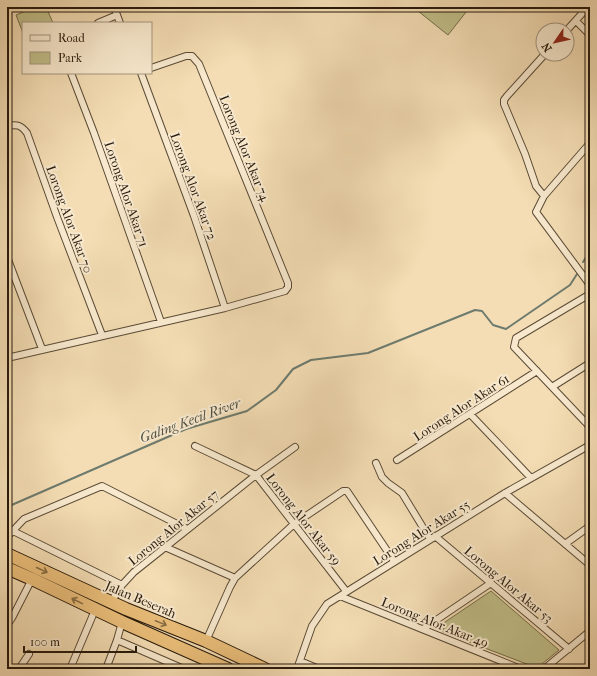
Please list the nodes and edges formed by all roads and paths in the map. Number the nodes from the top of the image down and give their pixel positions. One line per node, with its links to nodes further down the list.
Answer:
1 (114, 7): 3 (street)
2 (588, 7): 4 (street)
3 (117, 15): 5 (street); 6 (street)
4 (576, 21): 7 (street)
5 (100, 22)
6 (120, 22)
7 (590, 35)
8 (538, 62): 14 (street)
9 (152, 68): 20 (street, Lorong Alor Akar 74)
10 (71, 74): 21 (street, Lorong Alor Akar 71)
11 (141, 74): 20 (street, Lorong Alor Akar 72)
12 (7, 126): 22 (street, Lorong Alor Akar 70)
13 (590, 143): 14 (street)
14 (544, 196): 17 (street)
15 (7, 257): 23 (street)
16 (590, 270): 17 (street)
17 (585, 278): 18 (street)
18 (590, 285)
19 (590, 294): 26 (street)
20 (225, 308): 21 (street)
21 (161, 322): 22 (street)
22 (102, 335): 23 (street)
23 (42, 349): 24 (street)
24 (7, 358)
25 (590, 363): 27 (street)
26 (537, 371): 27 (street); 28 (street, Lorong Alor Akar 61)
27 (552, 387): 29 (street)
28 (470, 414): 33 (street, Lorong Alor Akar 61); 36 (street)
29 (590, 428)
30 (590, 445): 36 (street, Lorong Alor Akar 55)
31 (195, 446): 35 (street, Lorong Alor Akar 59)
32 (295, 446): 35 (street, Lorong Alor Akar 57)
33 (398, 460)
34 (376, 463): 43 (street, Lorong Alor Akar 53)
35 (256, 475): 38 (street, Lorong Alor Akar 59); 40 (street, Lorong Alor Akar 57)
36 (531, 478): 37 (street, Lorong Alor Akar 55)
37 (505, 493): 43 (street, Lorong Alor Akar 55); 44 (street)
38 (294, 524): 47 (street); 50 (street); 54 (street, Lorong Alor Akar 59)
39 (590, 526): 44 (street)
40 (187, 529): 41 (street); 45 (street, Lorong Alor Akar 57)
41 (13, 531): 42 (street); 53 (street)
42 (7, 537)
43 (432, 538): 47 (street, Lorong Alor Akar 55); 52 (street, Lorong Alor Akar 53)
44 (565, 544): 48 (street)
45 (165, 547): 50 (street); 53 (street, Lorong Alor Akar 57)
46 (7, 554): 56 (highway, Jalan Beserah, one-way to 56)
47 (394, 561): 54 (street, Lorong Alor Akar 55)
48 (590, 565)
49 (7, 568): 51 (highway)
50 (235, 578): 63 (street)
51 (32, 579): 57 (highway, one-way to 51); 59 (street)
52 (491, 583): 60 (street); 64 (street, Lorong Alor Akar 53)
53 (122, 585): 56 (street, Lorong Alor Akar 57)
54 (346, 592): 55 (street, Lorong Alor Akar 55)
55 (340, 596): 60 (street, Lorong Alor Akar 49); 66 (street, Lorong Alor Akar 55)
56 (111, 602): 63 (highway, Jalan Beserah, one-way to 63)
57 (95, 610): 58 (highway); 68 (street)
58 (122, 622): 62 (street); 71 (highway)
59 (7, 625)
60 (423, 629): 75 (street, Lorong Alor Akar 49)
61 (590, 632): 64 (street)
62 (117, 640): 69 (street); 70 (street)
63 (206, 642): 72 (highway, Jalan Beserah)
64 (569, 649): 76 (street)
65 (29, 654): 67 (street)
66 (300, 661): 73 (street, Lorong Alor Akar 55); 74 (street)
67 (19, 669)
68 (70, 669)
69 (106, 669)
70 (184, 669)
71 (228, 669)
72 (265, 669)
73 (297, 669)
74 (319, 669)
75 (521, 669)
76 (544, 669)

